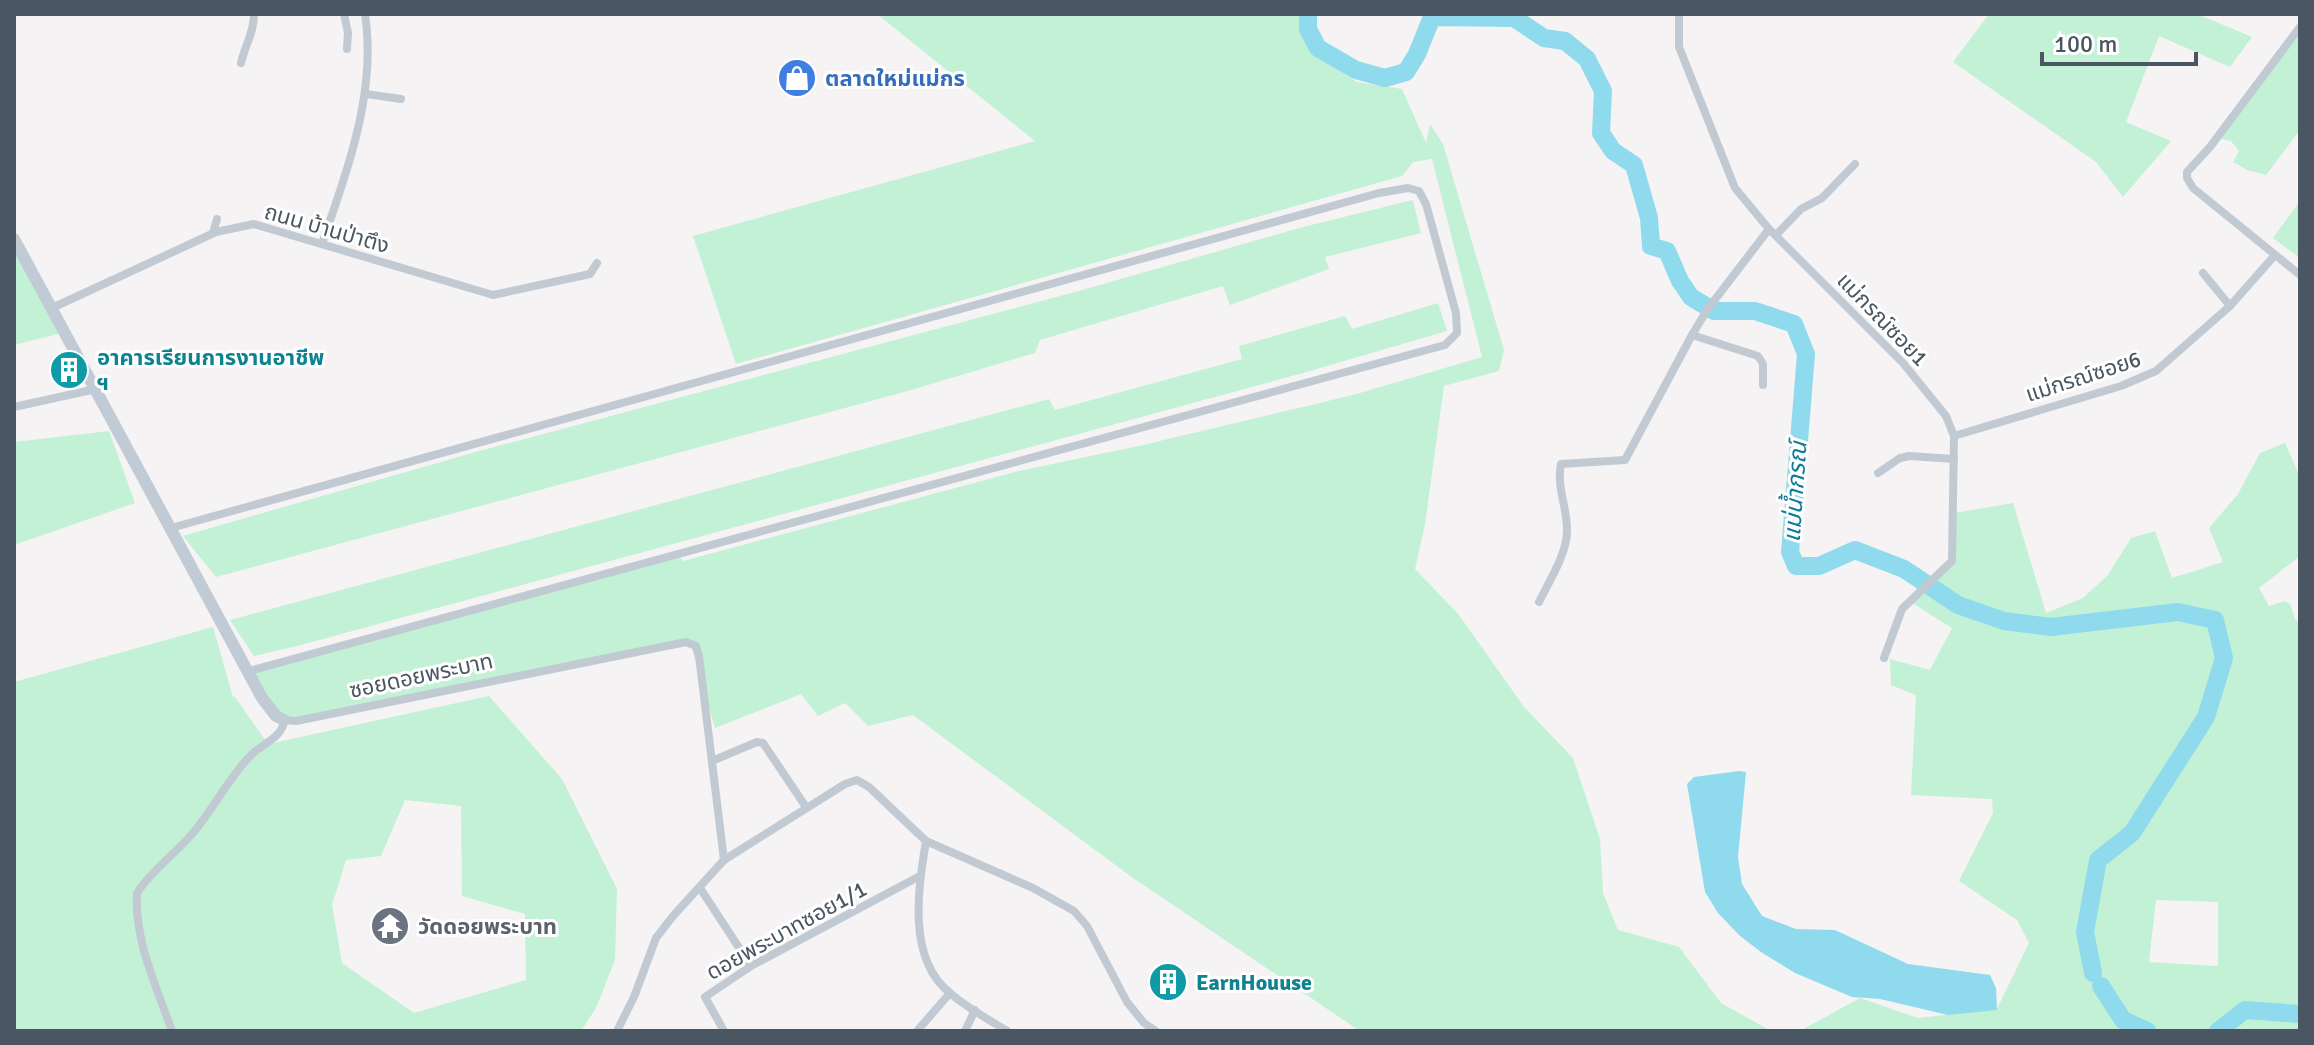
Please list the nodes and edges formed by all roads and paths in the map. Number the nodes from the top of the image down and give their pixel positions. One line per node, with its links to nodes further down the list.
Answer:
1 (254, 14): 7 (street)
2 (344, 14): 6 (street)
3 (365, 14): 8 (street)
4 (1679, 14): 12 (street, แม่กรณ์ซอย1)
5 (2300, 27): 16 (street)
6 (347, 49)
7 (241, 63)
8 (366, 91): 9 (street); 15 (street)
9 (401, 99)
10 (1855, 164): 12 (street)
11 (217, 219): 13 (street)
12 (1772, 232): 22 (street); 26 (street, แม่กรณ์ซอย1)
13 (213, 233): 15 (street, ถนน บ้านป่าตึง); 21 (street, ถนน บ้านป่าตึง)
14 (14, 239): 21 (street)
15 (322, 244): 17 (street, ถนน บ้านป่าตึง)
16 (2275, 255): 19 (street); 20 (street, แม่กรณ์ซอย6)
17 (597, 263)
18 (2203, 273): 20 (street)
19 (2300, 275)
20 (2230, 306): 26 (street, แม่กรณ์ซอย6)
21 (52, 308): 24 (street)
22 (1692, 335): 23 (street); 30 (street)
23 (1763, 385)
24 (96, 389): 25 (street); 29 (street)
25 (14, 407)
26 (1954, 436): 27 (street, แม่กรณ์ซอย1)
27 (1954, 459): 28 (street); 31 (street, แม่กรณ์ซอย1)
28 (1878, 473)
29 (171, 528): 32 (street); 32 (street)
30 (1539, 602)
31 (1884, 658)
32 (249, 671): 33 (street)
33 (284, 720): 34 (street, ซอยดอยพระบาท); 43 (street)
34 (712, 761): 35 (street); 37 (street, ซอยดอยพระบาท)
35 (806, 807): 36 (street); 37 (street)
36 (926, 841): 38 (street); 49 (street)
37 (724, 860): 39 (street)
38 (920, 876): 40 (street, ดอยพระบาทซอย1/1); 41 (street)
39 (700, 888): 40 (street); 44 (street)
40 (751, 966): 45 (street, ดอยพระบาทซอย1/1)
41 (950, 993): 42 (street); 46 (street)
42 (975, 1010): 47 (street); 48 (street)
43 (172, 1031)
44 (617, 1031)
45 (724, 1031)
46 (917, 1031)
47 (965, 1031)
48 (1007, 1031)
49 (1156, 1031)

